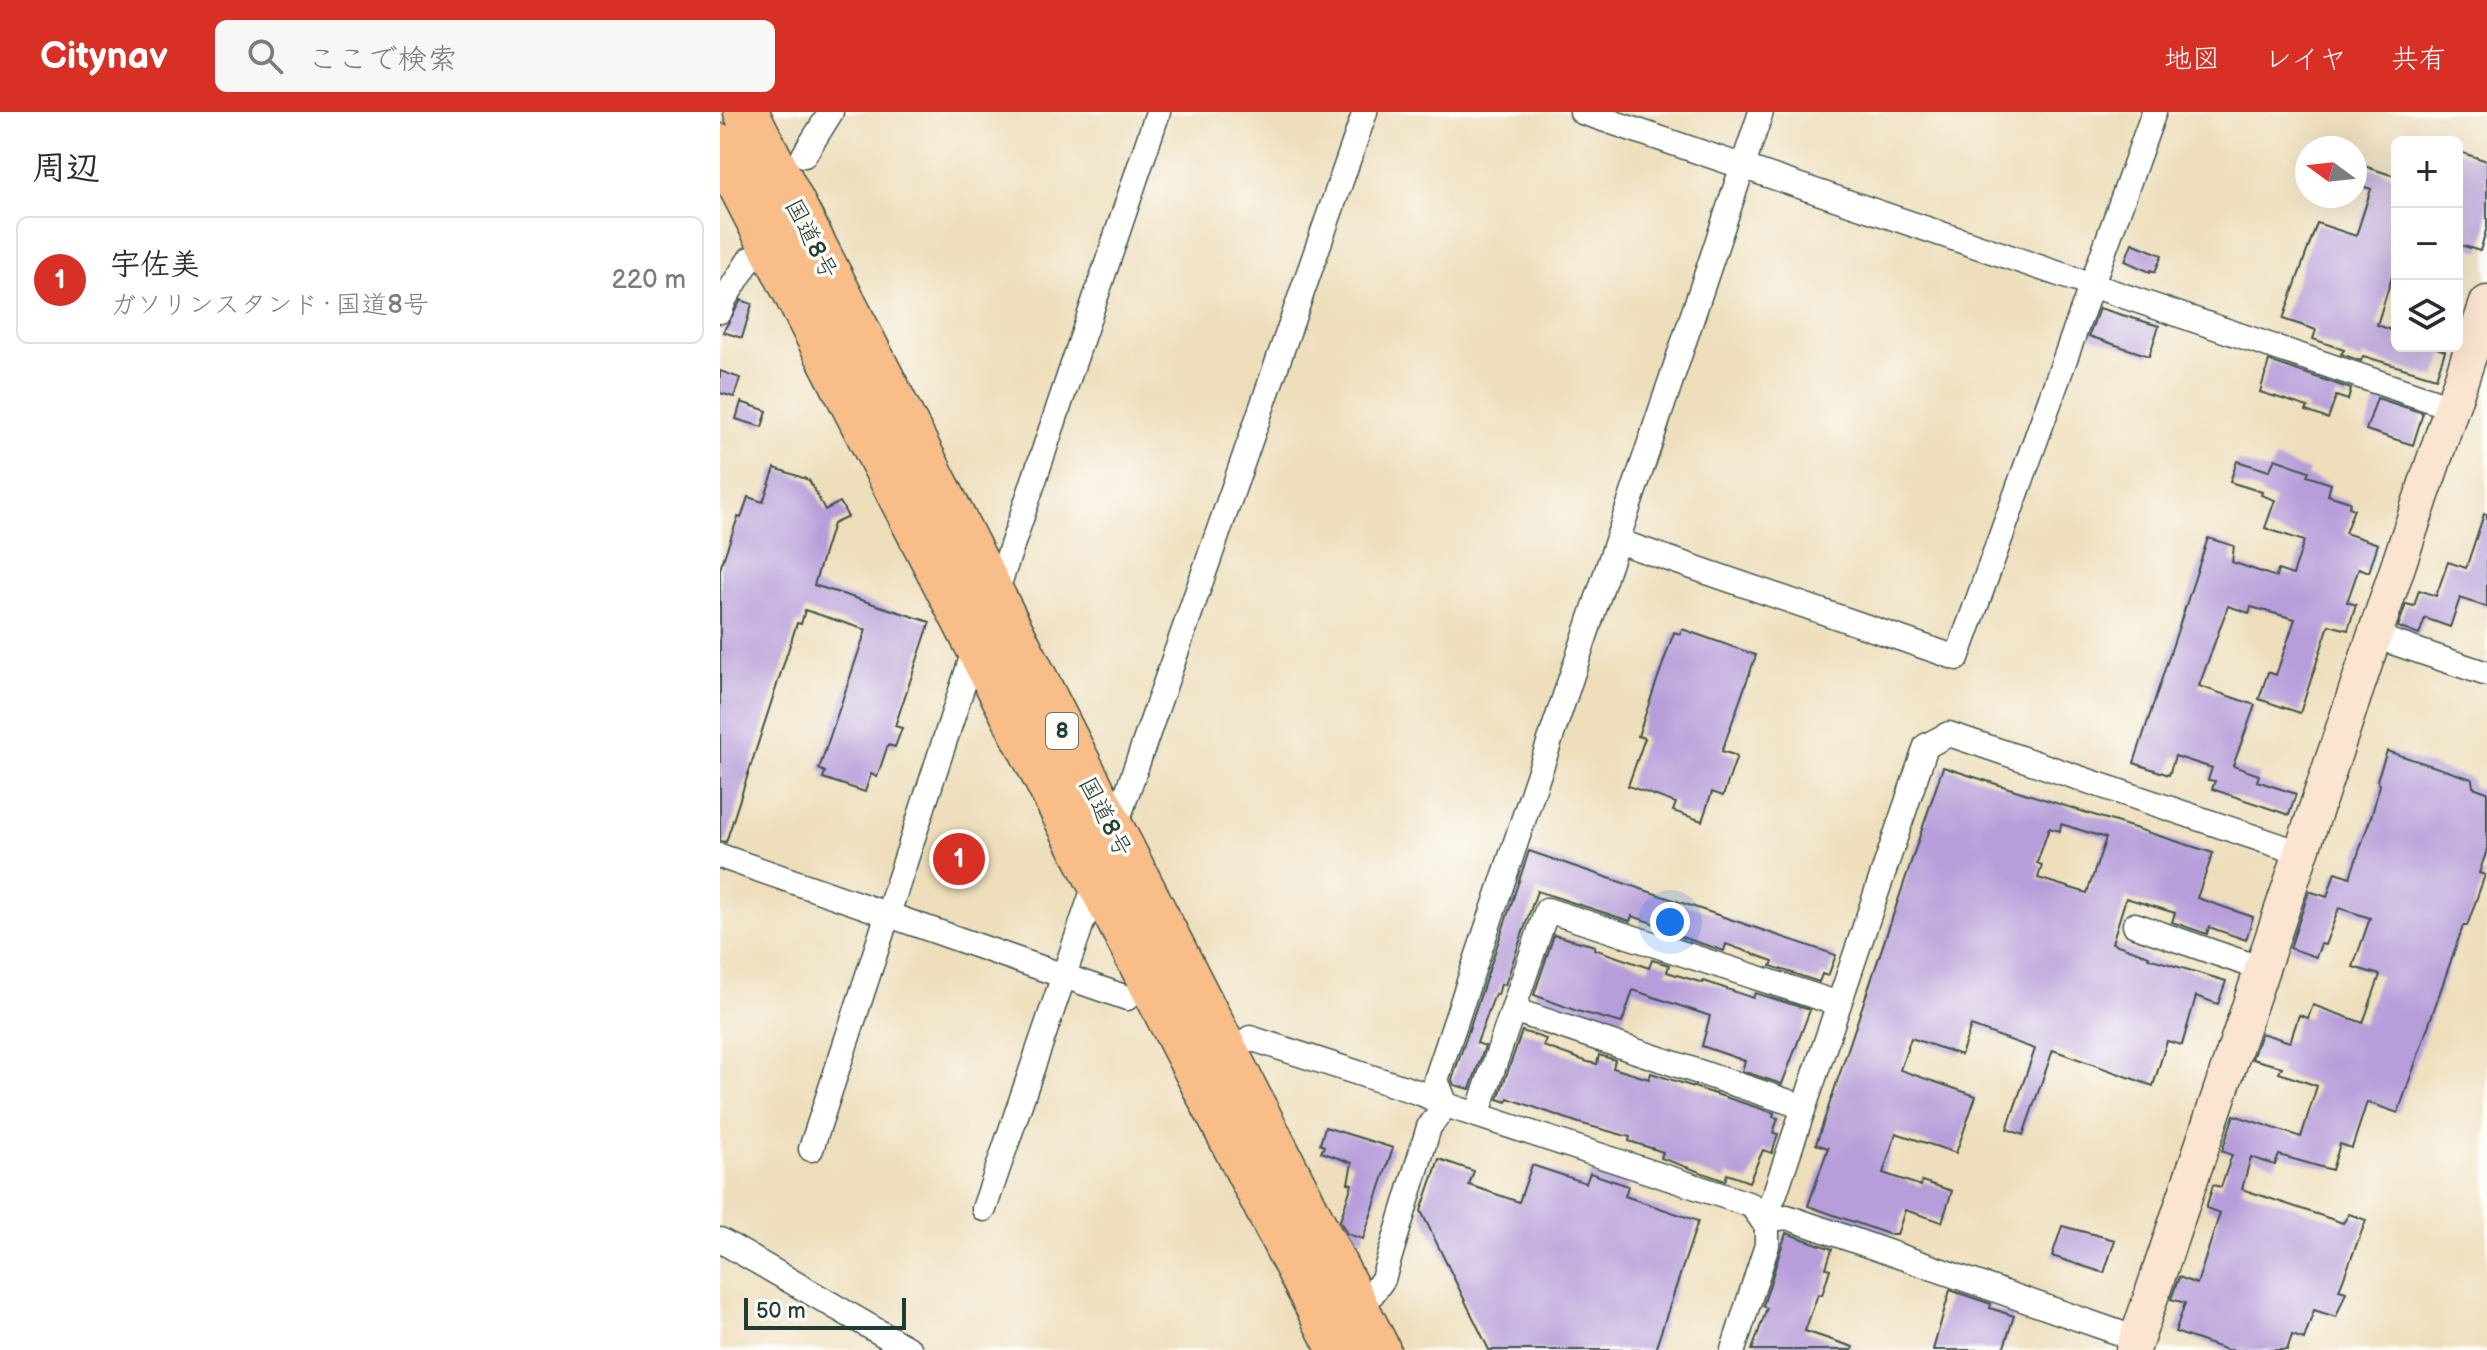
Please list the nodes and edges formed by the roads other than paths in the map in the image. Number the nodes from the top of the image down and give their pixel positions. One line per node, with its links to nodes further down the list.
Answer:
1 (746, 112): 17 (highway, 国道8号 / 8)
2 (831, 112): 9 (street)
3 (1158, 112): 17 (street)
4 (1365, 112): 21 (street)
5 (1582, 112): 10 (street)
6 (1761, 112): 10 (street)
7 (2154, 112): 12 (street)
8 (720, 146): 19 (highway, 国道8号 / 8)
9 (804, 155)
10 (1743, 167): 12 (street); 16 (street)
11 (750, 259): 14 (street)
12 (2093, 285): 15 (street); 16 (street)
13 (2487, 303): 15 (street)
14 (720, 311)
15 (2451, 407): 18 (street)
16 (1617, 541): 33 (street)
17 (994, 599): 21 (highway, 国道8号 / 8)
18 (2374, 636): 20 (street); 22 (street)
19 (976, 645): 24 (highway, 国道8号 / 8); 25 (street)
20 (2487, 674)
21 (1113, 833): 40 (highway, 国道8号 / 8)
22 (2301, 853): 27 (street); 30 (street)
23 (720, 856): 25 (street)
24 (1097, 879): 28 (street); 43 (highway, 国道8号 / 8)
25 (888, 915): 28 (street); 36 (street)
26 (2135, 925): 27 (street)
27 (2262, 969): 41 (street)
28 (1064, 976): 29 (street); 37 (street)
29 (1127, 998)
30 (1839, 1004): 31 (street); 34 (street)
31 (1513, 1010): 34 (street); 35 (street)
32 (1250, 1038): 33 (street)
33 (1446, 1105): 35 (street); 40 (street)
34 (1804, 1107): 38 (street)
35 (1477, 1115): 38 (street)
36 (811, 1149)
37 (984, 1209)
38 (1762, 1220): 41 (street); 45 (street)
39 (720, 1240): 42 (street)
40 (1359, 1312): 44 (highway, 国道8号 / 8)
41 (2135, 1344)
42 (904, 1348)
43 (1340, 1350)
44 (1378, 1350)
45 (1733, 1350)

